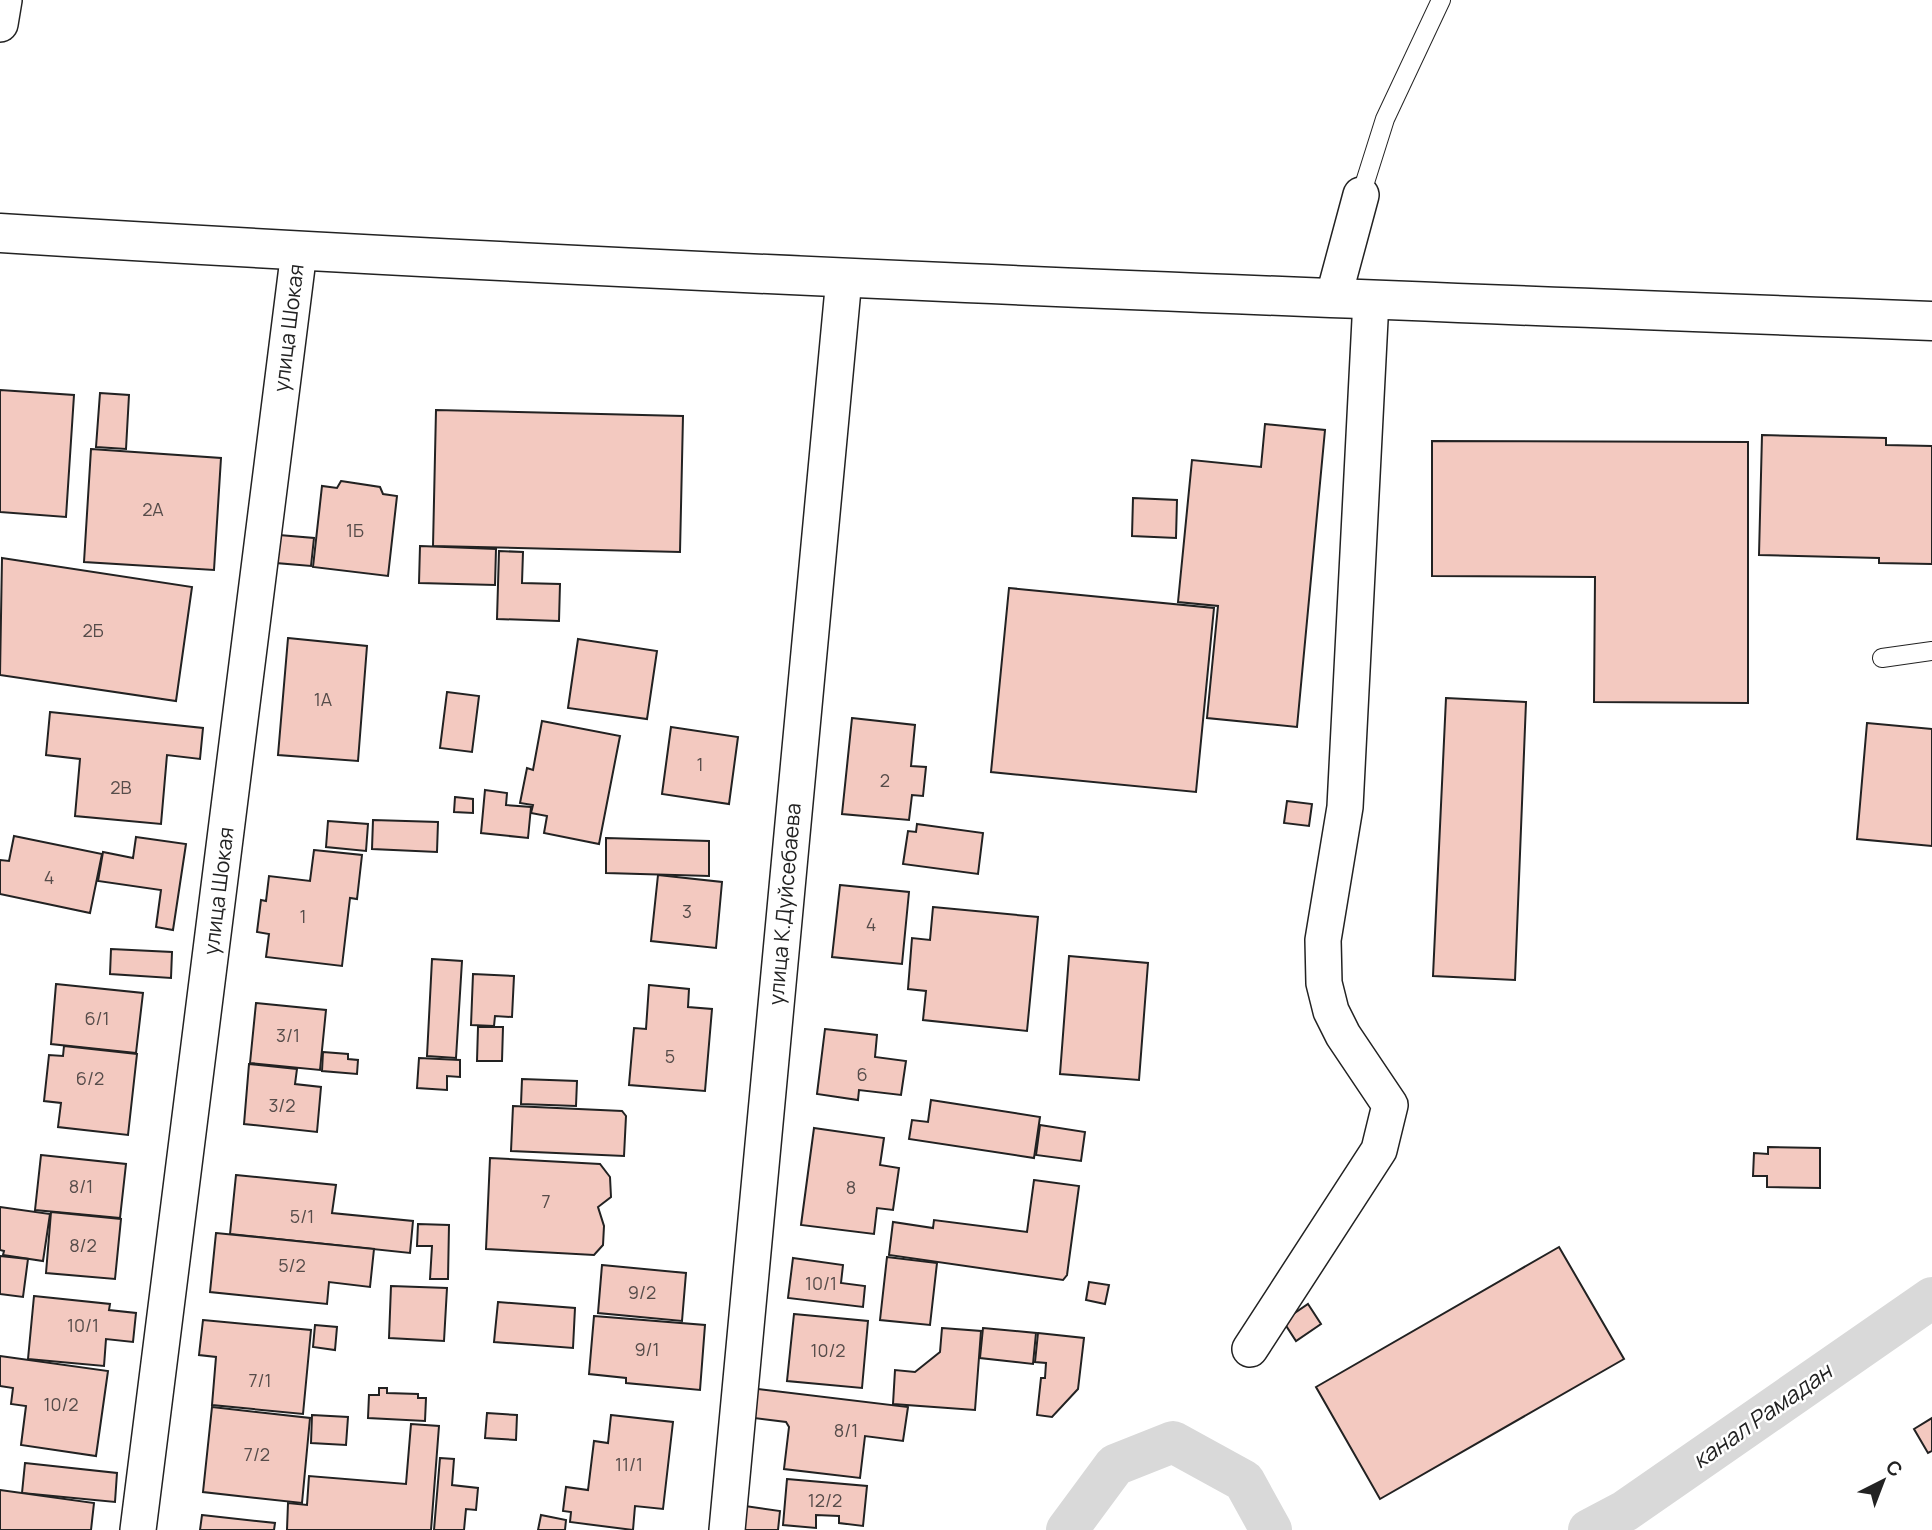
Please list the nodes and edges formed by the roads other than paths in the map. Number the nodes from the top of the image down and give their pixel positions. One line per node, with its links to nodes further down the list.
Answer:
1 (4, 0): 3 (street)
2 (1441, 0): 4 (lane)
3 (0, 24)
4 (1361, 195): 8 (street)
5 (0, 233): 6 (highway)
6 (299, 251): 7 (highway); 14 (street, улица Шокая)
7 (844, 278): 8 (highway); 15 (street, улица К.Дуйсебаева)
8 (1333, 299): 9 (highway)
9 (1371, 300): 10 (highway); 13 (street)
10 (1932, 321)
11 (1932, 651): 12 (lane)
12 (1882, 658)
13 (1250, 1349)
14 (138, 1530)
15 (727, 1530)

